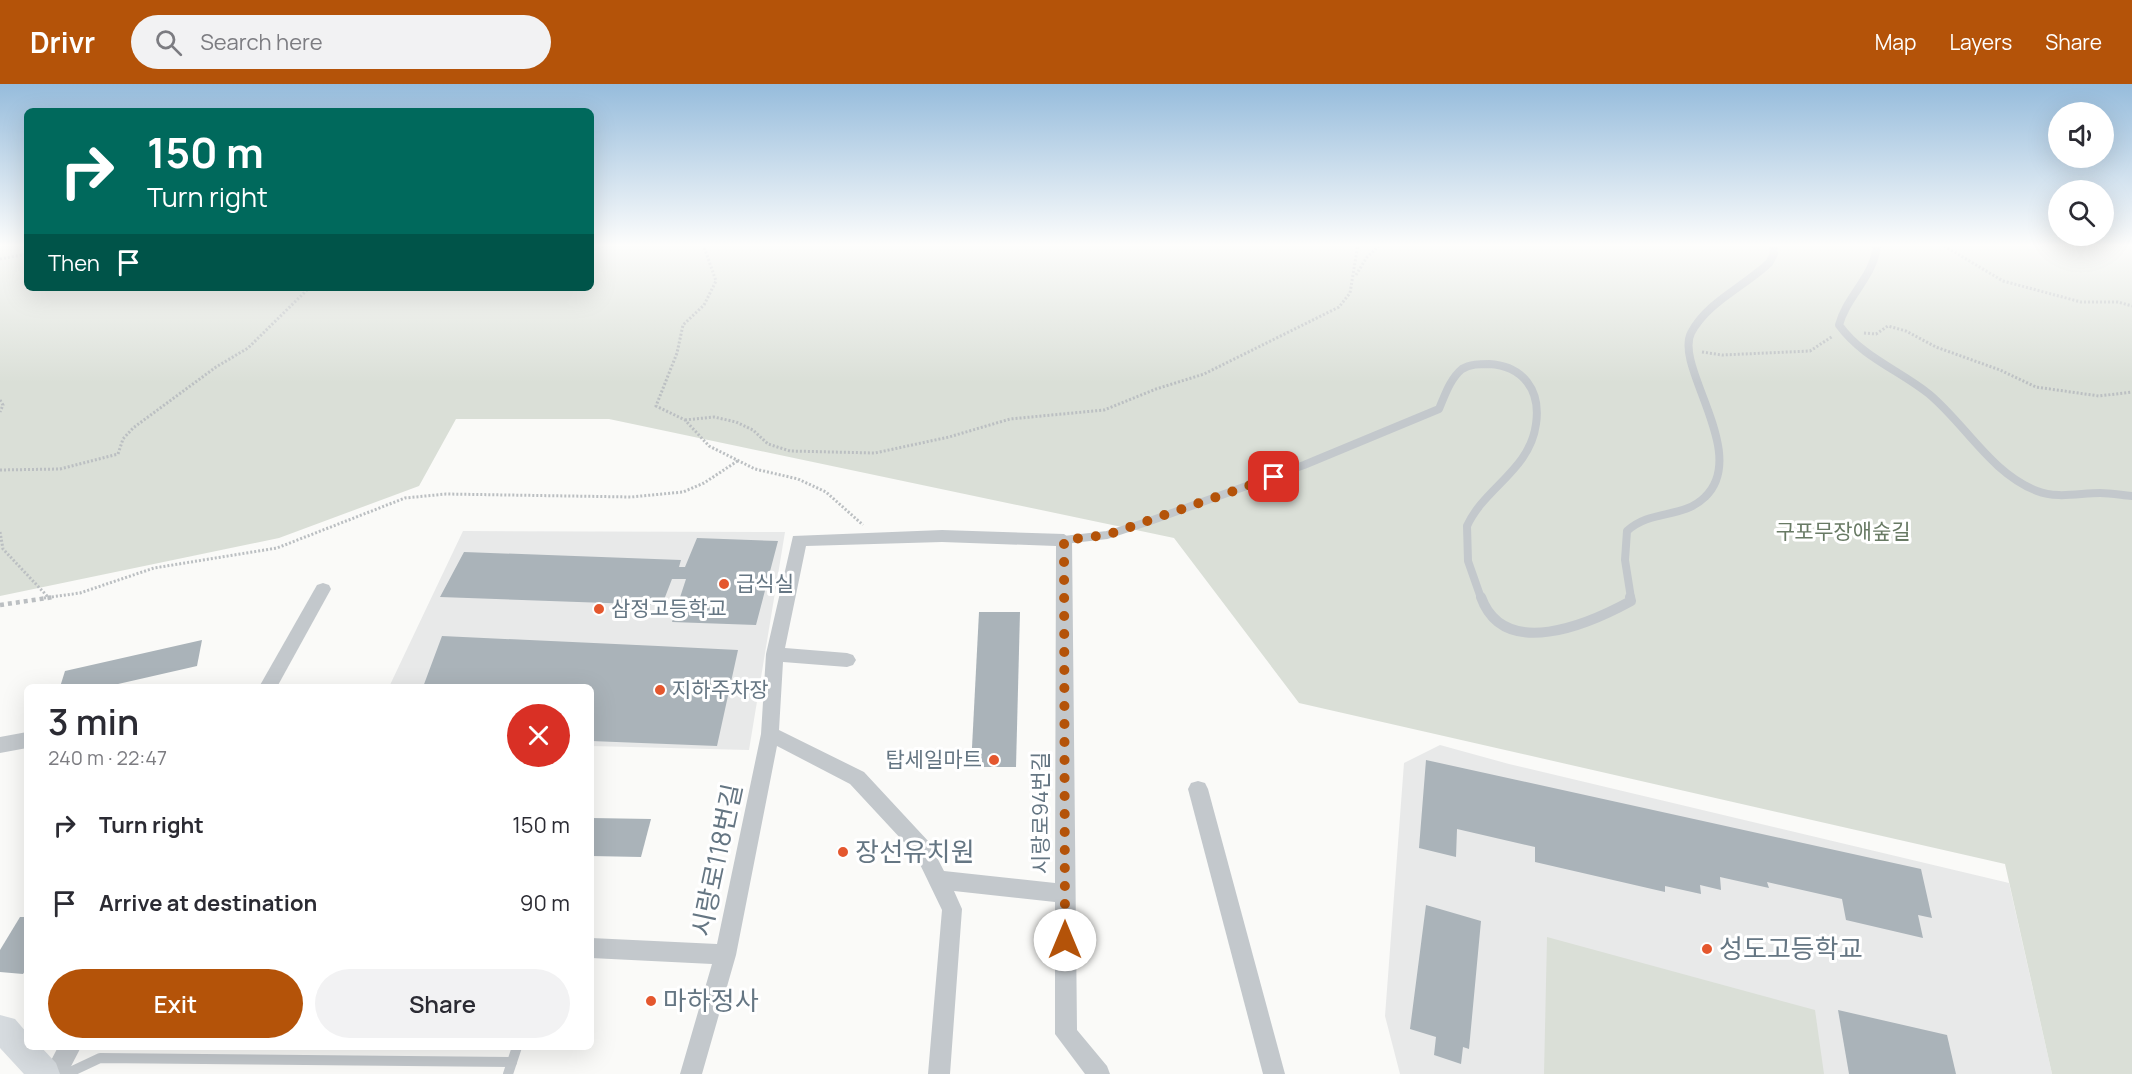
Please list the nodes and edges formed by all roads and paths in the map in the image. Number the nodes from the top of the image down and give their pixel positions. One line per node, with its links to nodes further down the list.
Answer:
1 (711, 290): 13 (path)
2 (1350, 290): 13 (path)
3 (1735, 290): 9 (lane)
4 (1856, 290): 8 (lane)
5 (2037, 290): 7 (path)
6 (306, 291): 15 (path)
7 (2132, 306)
8 (1844, 333): 9 (path); 10 (path); 16 (lane)
9 (1687, 342): 19 (lane)
10 (2132, 392)
11 (0, 400): 12 (path)
12 (0, 412)
13 (685, 420): 14 (path)
14 (739, 460): 18 (path); 21 (path)
15 (0, 470)
16 (2132, 496)
17 (0, 532): 21 (path)
18 (870, 536): 19 (street, 시랑로118번길); 23 (street, 시랑로118번길)
19 (1064, 540): 31 (street, 시랑로94번길)
20 (323, 589): 25 (street)
21 (49, 598): 22 (path)
22 (0, 605)
23 (775, 654): 24 (street); 26 (street, 시랑로118번길)
24 (847, 660)
25 (271, 684)
26 (770, 734): 30 (street); 33 (street, 시랑로118번길)
27 (24, 742): 28 (street)
28 (0, 746)
29 (1198, 789): 45 (street)
30 (938, 880): 31 (street); 43 (street)
31 (1065, 894): 44 (street, 시랑로94번길)
32 (594, 948): 33 (street)
33 (724, 955): 42 (street, 시랑로118번길)
34 (0, 1030): 38 (main road)
35 (68, 1050): 39 (street)
36 (517, 1050): 37 (lane)
37 (512, 1062): 40 (lane); 41 (lane)
38 (45, 1074)
39 (55, 1074)
40 (66, 1074)
41 (508, 1074)
42 (691, 1074)
43 (939, 1074)
44 (1099, 1074)
45 (1274, 1074)

